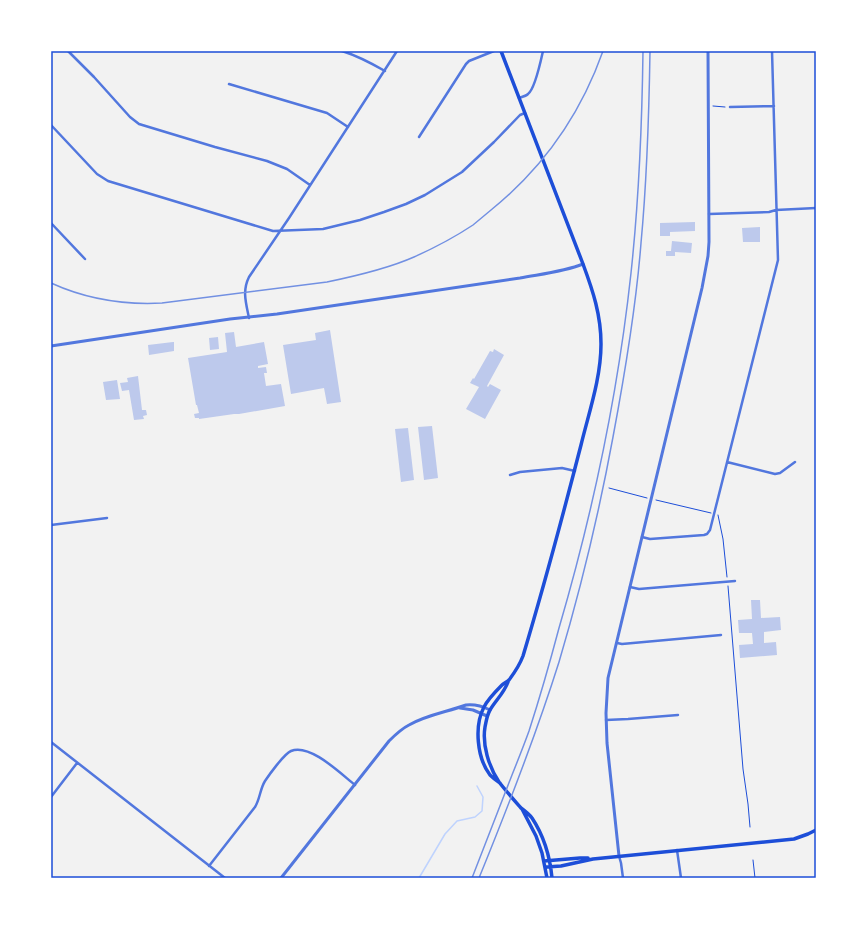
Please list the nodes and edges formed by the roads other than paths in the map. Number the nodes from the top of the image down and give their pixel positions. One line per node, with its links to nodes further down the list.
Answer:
1 (68, 51): 18 (street)
2 (342, 51): 9 (street)
3 (398, 51): 9 (street)
4 (494, 51): 17 (street)
5 (501, 51): 11 (main road)
6 (543, 51): 11 (street)
7 (708, 51): 21 (street)
8 (772, 51): 12 (street)
9 (385, 71): 16 (street)
10 (229, 84): 16 (street)
11 (519, 98): 14 (main road)
12 (774, 106): 13 (street); 20 (street)
13 (730, 107)
14 (525, 113): 23 (street); 25 (main road)
15 (51, 125): 23 (street)
16 (348, 127): 18 (street)
17 (419, 137)
18 (310, 185): 23 (street)
19 (816, 208): 20 (street)
20 (776, 210): 21 (street); 28 (street)
21 (709, 214): 34 (street)
22 (51, 223): 24 (street)
23 (280, 231): 26 (street)
24 (85, 259)
25 (584, 264): 26 (street); 30 (main road)
26 (249, 318): 27 (street)
27 (51, 346)
28 (727, 462): 29 (street); 34 (street)
29 (795, 462)
30 (575, 470): 31 (street); 39 (main road)
31 (510, 475)
32 (107, 518): 33 (street)
33 (51, 525)
34 (642, 537): 36 (street)
35 (735, 581): 36 (street)
36 (630, 587): 38 (street)
37 (721, 635): 38 (street)
38 (617, 643): 46 (street)
39 (508, 681): 40 (main road); 42 (main road)
40 (484, 707): 41 (street); 42 (street); 43 (main road)
41 (458, 708): 43 (street); 50 (street)
42 (490, 710): 45 (main road)
43 (482, 714): 45 (street); 49 (main road)
44 (678, 715): 46 (street)
45 (487, 716): 49 (main road)
46 (606, 720): 55 (street)
47 (51, 742): 48 (street)
48 (77, 763): 51 (street); 59 (street)
49 (500, 783): 52 (main road)
50 (355, 785): 59 (street); 63 (street)
51 (51, 797)
52 (522, 808): 57 (main road); 58 (main road)
53 (816, 830): 54 (main road)
54 (677, 850): 55 (main road); 67 (street)
55 (619, 856): 56 (main road); 66 (street)
56 (593, 859): 57 (main road); 61 (main road)
57 (550, 860): 58 (main road); 61 (main road)
58 (544, 861): 60 (main road)
59 (209, 866): 62 (street)
60 (546, 867): 61 (main road); 64 (main road)
61 (551, 867): 65 (main road)
62 (225, 878)
63 (281, 878)
64 (547, 878)
65 (552, 878)
66 (623, 878)
67 (681, 878)

